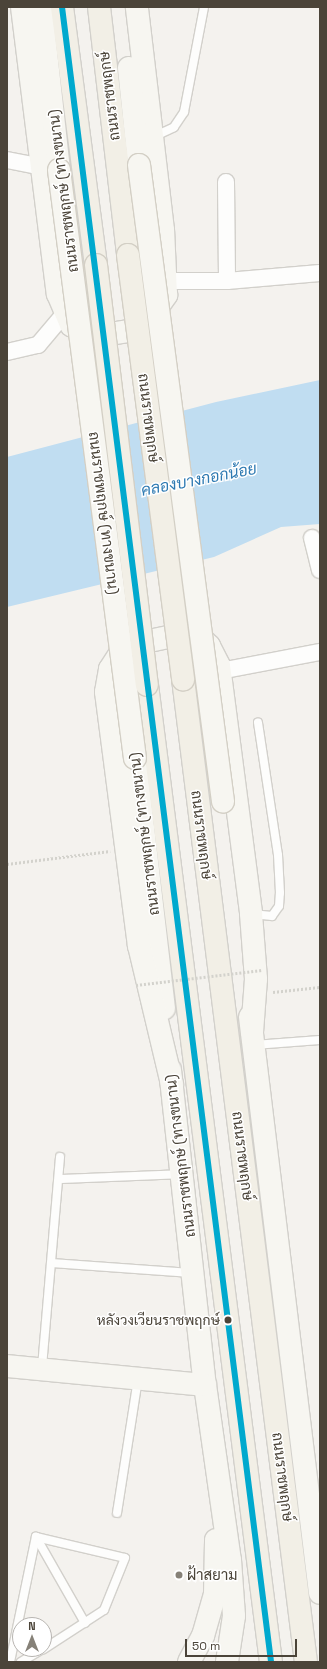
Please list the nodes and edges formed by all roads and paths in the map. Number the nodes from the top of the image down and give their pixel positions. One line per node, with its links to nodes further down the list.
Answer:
1 (22, 7): 10 (main road)
2 (41, 7): 10 (main road, ถนนราชพฤกษ์ (ทางขนาน))
3 (62, 7): 54 (main road, bridge)
4 (99, 7): 55 (main road, ถนนราชพฤกษ์, bridge)
5 (123, 7): 29 (main road, bridge)
6 (137, 7): 8 (main road)
7 (204, 7): 8 (lane)
8 (153, 137): 13 (main road)
9 (7, 160): 10 (street)
10 (51, 169): 15 (main road); 31 (main road, ถนนราชพฤกษ์ (ทางขนาน), bridge)
11 (226, 182): 14 (street)
12 (320, 273): 14 (street)
13 (167, 281): 14 (street); 15 (main road)
14 (227, 281)
15 (65, 313): 16 (street)
16 (7, 352)
17 (312, 538): 18 (street)
18 (320, 570)
19 (320, 652): 20 (street)
20 (220, 671): 24 (main road); 31 (main road)
21 (258, 723): 24 (lane)
22 (113, 850): 23 (path)
23 (7, 864)
24 (251, 914): 29 (main road)
25 (262, 970): 26 (path, bridge)
26 (136, 986)
27 (320, 988): 28 (path)
28 (271, 993)
29 (253, 1038): 30 (lane); 42 (main road)
30 (320, 1040)
31 (172, 1084): 33 (main road, ถนนราชพฤกษ์ (ทางขนาน))
32 (60, 1157): 34 (lane)
33 (184, 1174): 34 (lane); 36 (main road, ถนนราชพฤกษ์ (ทางขนาน))
34 (59, 1179): 35 (lane)
35 (52, 1263): 36 (lane); 38 (lane)
36 (194, 1273): 40 (main road, ถนนราชพฤกษ์ (ทางขนาน))
37 (7, 1366): 38 (main road)
38 (42, 1368): 39 (main road)
39 (138, 1379): 40 (main road); 43 (lane)
40 (205, 1385): 41 (main road, ถนนราชพฤกษ์ (ทางขนาน))
41 (220, 1494): 52 (main road); 53 (main road, ถนนราชพฤกษ์ (ทางขนาน))
42 (309, 1510): 44 (main road); 46 (main road)
43 (117, 1513)
44 (320, 1536)
45 (36, 1537): 47 (lane); 47 (lane); 50 (lane)
46 (320, 1593)
47 (85, 1623): 48 (lane)
48 (52, 1644)
49 (37, 1658): 51 (lane)
50 (10, 1662)
51 (21, 1662)
52 (189, 1662)
53 (227, 1662)
54 (271, 1662)
55 (306, 1662)

